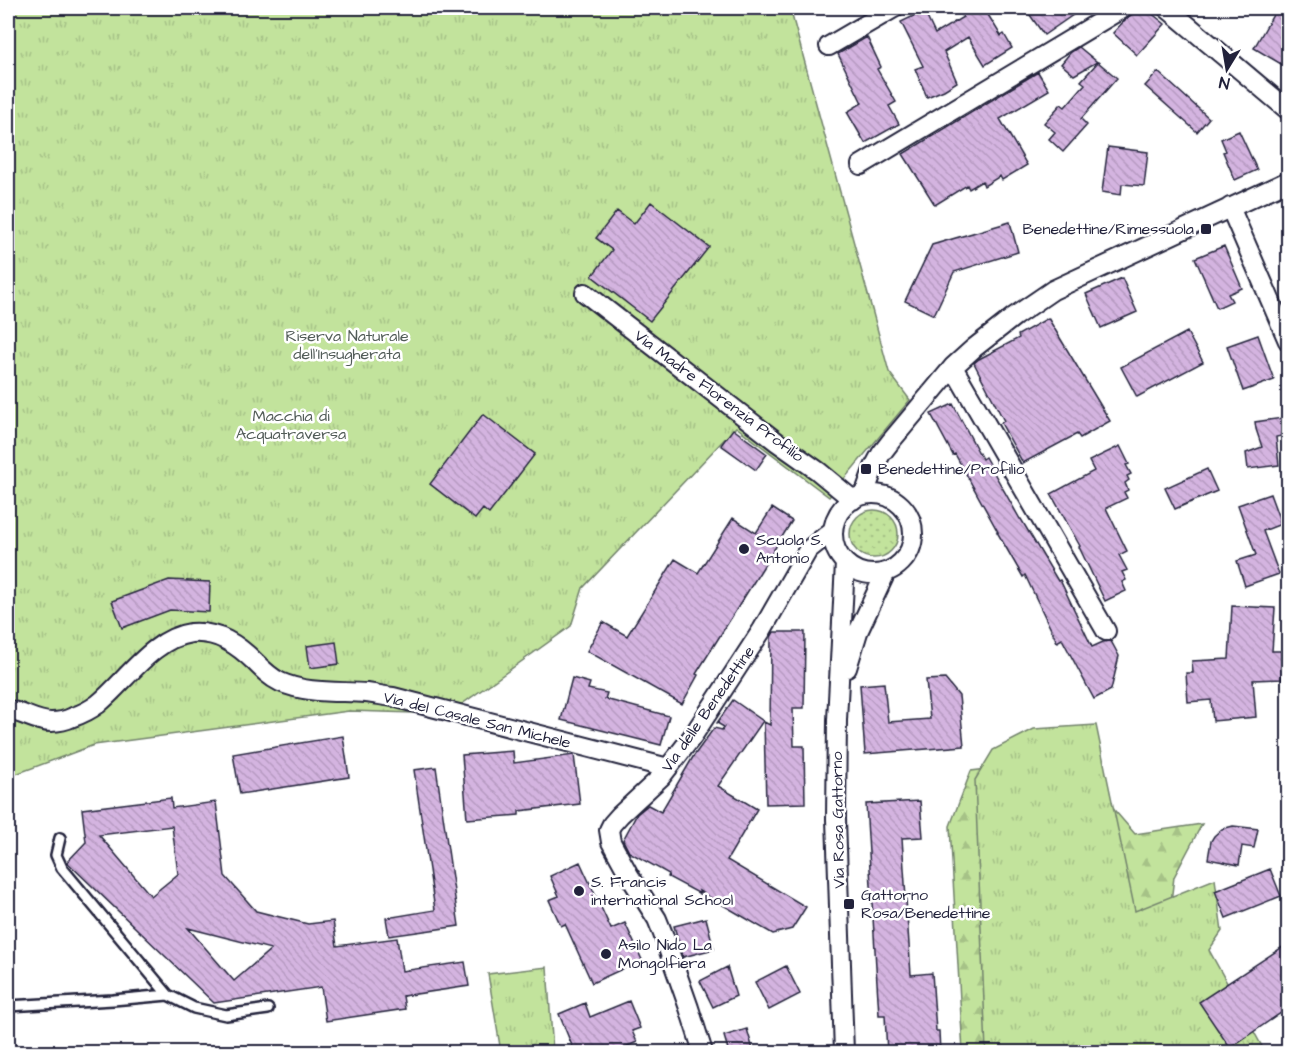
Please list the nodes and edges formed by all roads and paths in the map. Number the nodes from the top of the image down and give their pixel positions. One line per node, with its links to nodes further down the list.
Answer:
1 (894, 8): 4 (street)
2 (1123, 8): 6 (street)
3 (1167, 8): 5 (street)
4 (829, 46)
5 (1288, 110)
6 (861, 165)
7 (1288, 181): 8 (street)
8 (1230, 207): 10 (street); 11 (street)
9 (585, 293): 12 (street, Via Madre Florenzia Profilio)
10 (1288, 341)
11 (953, 367): 12 (street); 16 (street)
12 (859, 497): 13 (street); 15 (street)
13 (833, 530): 14 (street); 19 (street, Via delle Benedettine)
14 (845, 563): 15 (street); 17 (street, Via Rosa Gattorno)
15 (886, 572): 17 (street, Via Rosa Gattorno)
16 (1106, 631)
17 (838, 695): 25 (street, Via Rosa Gattorno)
18 (8, 710): 19 (street, Via del Casale San Michele)
19 (668, 768): 24 (street, Via delle Benedettine)
20 (60, 838): 21 (lane)
21 (168, 995): 22 (lane); 23 (lane)
22 (8, 1006)
23 (268, 1009)
24 (703, 1053)
25 (844, 1053)

